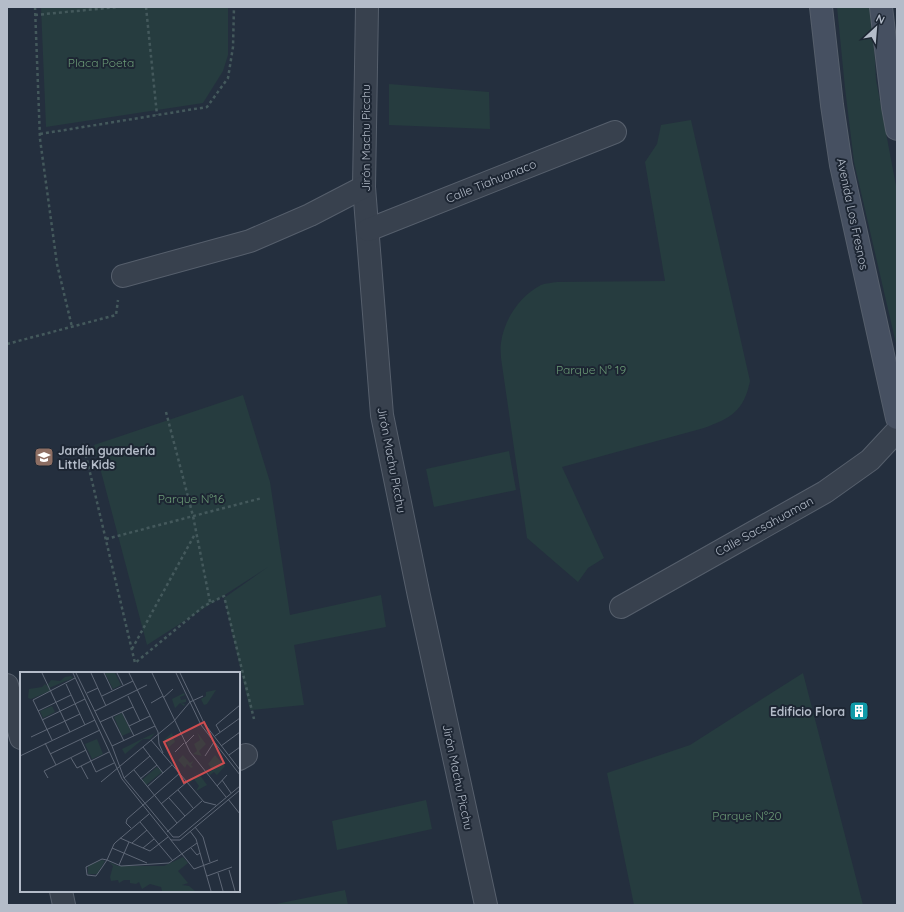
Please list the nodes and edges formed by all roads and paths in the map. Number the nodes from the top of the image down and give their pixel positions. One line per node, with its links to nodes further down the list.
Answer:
1 (35, 7): 8 (path)
2 (118, 7): 8 (path)
3 (146, 7): 9 (path)
4 (234, 7): 9 (path)
5 (367, 7): 13 (street, Jirón Machu Picchu)
6 (821, 7): 19 (main road, Avenida Los Fresnos)
7 (881, 7): 10 (main road)
8 (35, 15): 12 (path)
9 (157, 115): 12 (path)
10 (897, 129)
11 (615, 132): 14 (street, Calle Tiahuanaco)
12 (40, 134): 16 (path)
13 (364, 187): 14 (street, Jirón Machu Picchu); 15 (street)
14 (368, 230): 34 (street, Jirón Machu Picchu)
15 (123, 276): 16 (path)
16 (72, 327): 17 (path)
17 (7, 344)
18 (166, 412): 23 (path)
19 (897, 418)
20 (897, 431): 27 (street, Calle Sacsahuaman)
21 (83, 444): 25 (path)
22 (262, 498): 23 (path)
23 (193, 516): 24 (path); 25 (path)
24 (196, 534): 26 (path); 28 (path)
25 (106, 539): 28 (path)
26 (210, 603): 28 (path); 30 (path)
27 (621, 606)
28 (132, 649)
29 (9, 698): 31 (street)
30 (254, 719)
31 (20, 735)
32 (61, 892): 33 (street)
33 (64, 905)
34 (486, 905)

